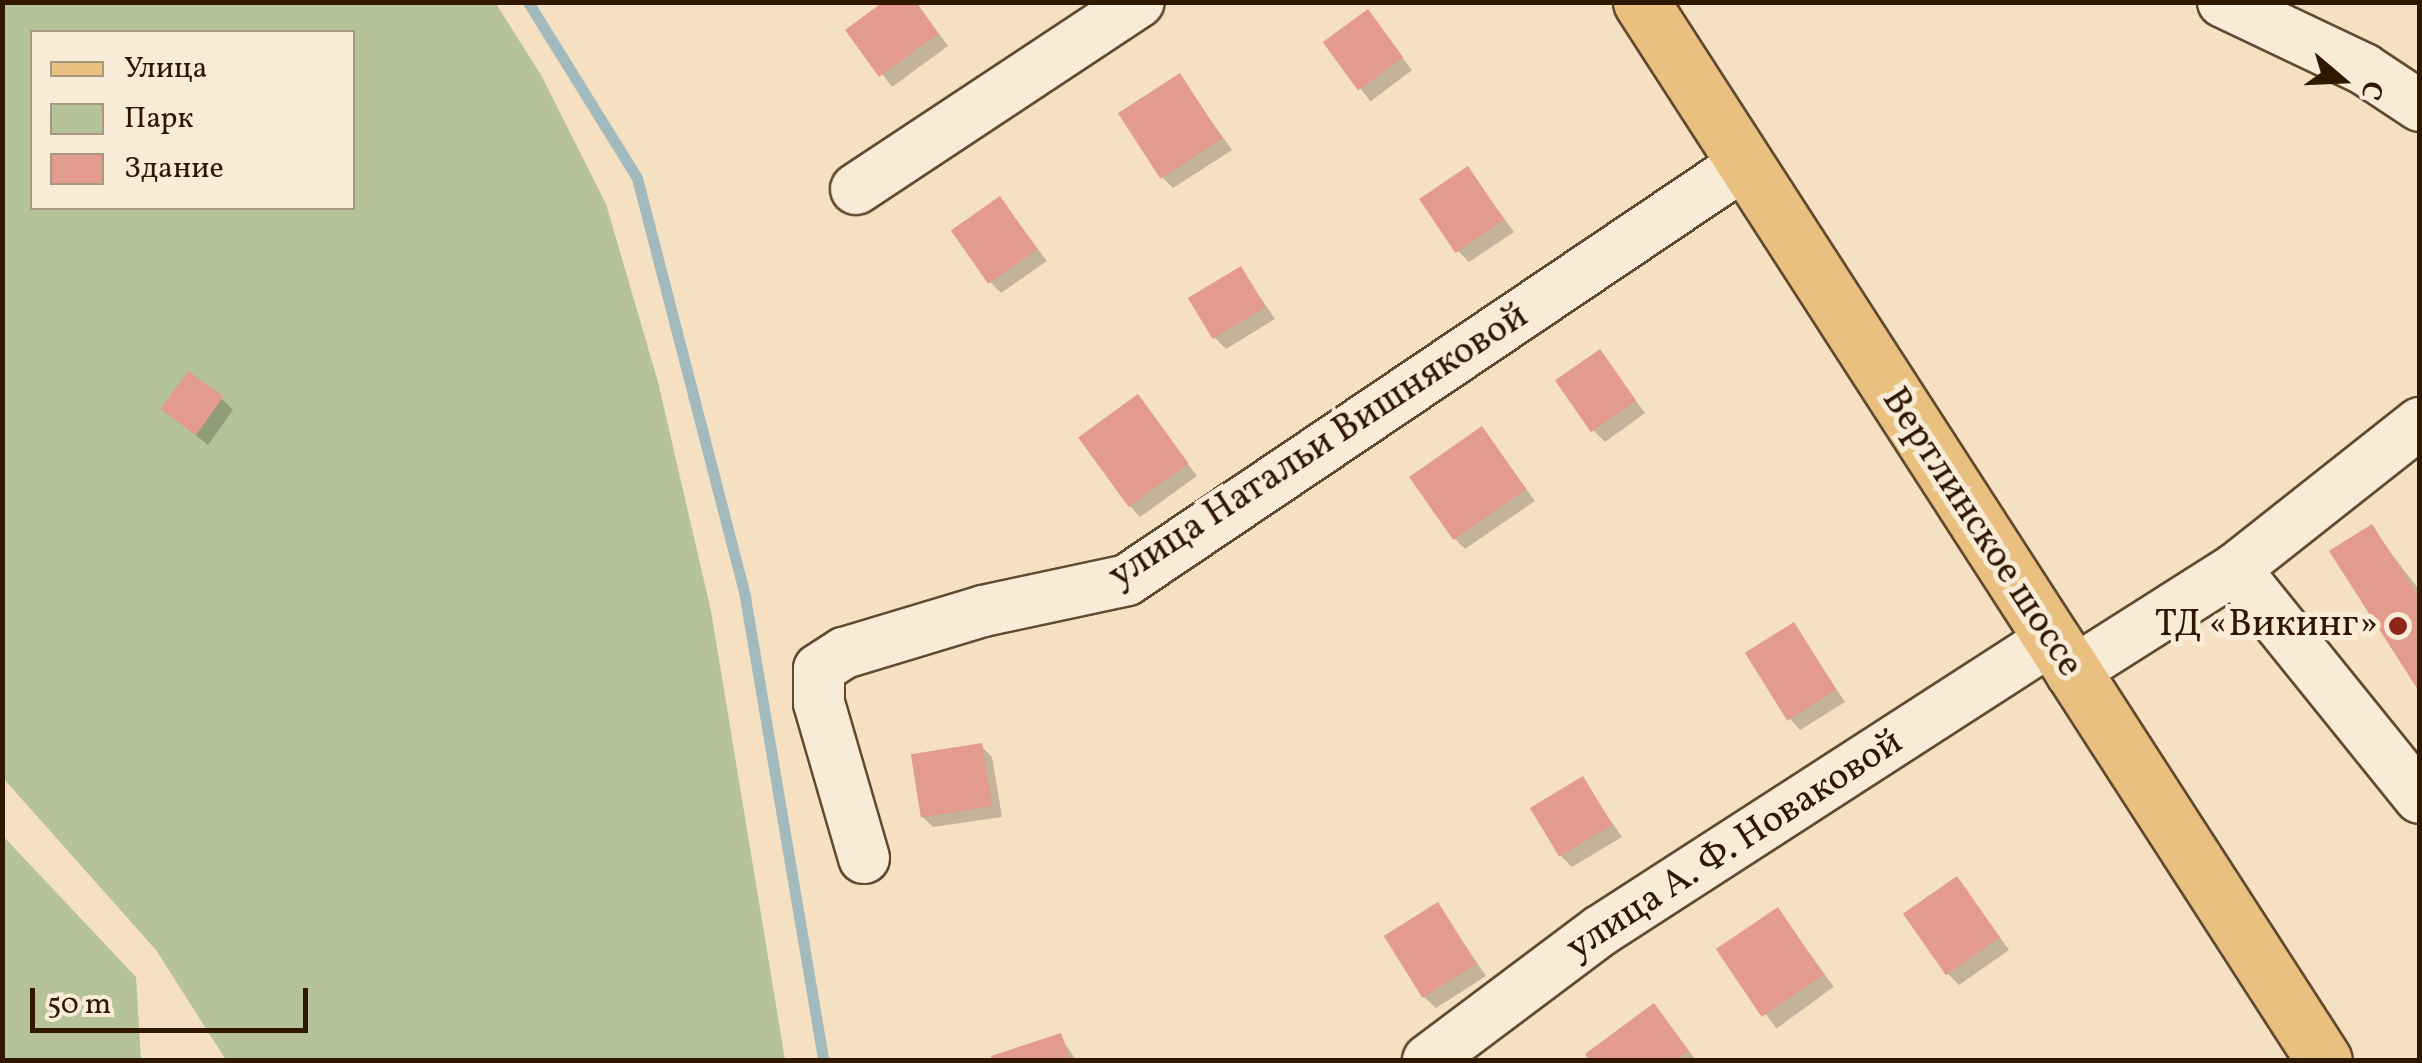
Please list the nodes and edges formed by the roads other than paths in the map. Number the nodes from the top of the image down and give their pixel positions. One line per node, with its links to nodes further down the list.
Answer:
1 (1139, 2): 6 (street)
2 (1641, 2): 5 (main road, Вертлинское шоссе)
3 (2223, 2): 4 (street)
4 (2420, 106)
5 (1744, 164): 9 (main road, Вертлинское шоссе); 11 (street, улица Натальи Вишняковой)
6 (856, 190)
7 (2416, 420): 8 (street, улица А. Ф. Новаковой)
8 (2235, 569): 9 (street, улица А. Ф. Новаковой); 10 (street)
9 (2060, 657): 12 (street, улица А. Ф. Новаковой); 13 (main road, Вертлинское шоссе)
10 (2420, 798)
11 (864, 858)
12 (1428, 1060)
13 (2324, 1060)

